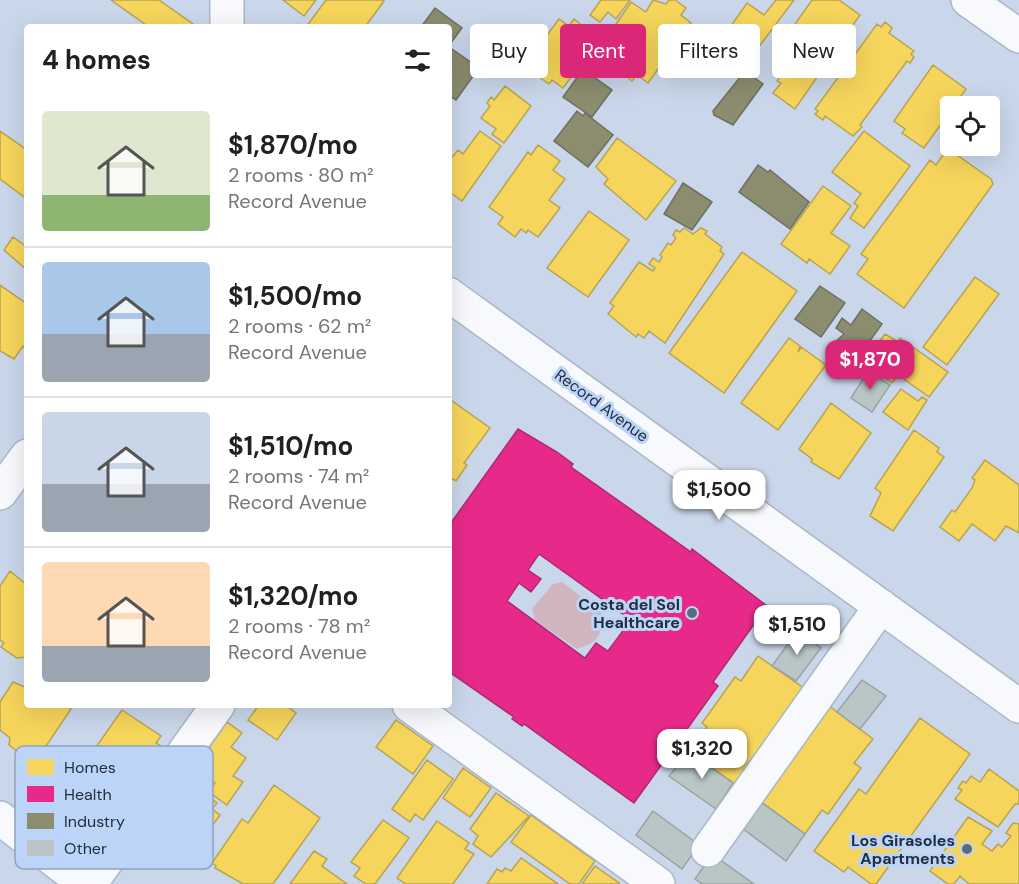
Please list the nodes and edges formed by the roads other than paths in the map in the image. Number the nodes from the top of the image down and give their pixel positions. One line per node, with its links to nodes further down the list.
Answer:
1 (227, 0): 3 (street)
2 (968, 0): 4 (street)
3 (227, 24)
4 (1019, 36)
5 (452, 297): 8 (street, Record Avenue)
6 (24, 460): 7 (street)
7 (0, 493)
8 (881, 606): 9 (street, Record Avenue); 15 (street)
9 (1019, 706)
10 (217, 708): 12 (street)
11 (413, 708): 20 (street)
12 (189, 746)
13 (0, 818): 14 (street)
14 (15, 830)
15 (708, 850)
16 (66, 869): 18 (street)
17 (101, 869): 19 (street)
18 (85, 884)
19 (90, 884)
20 (658, 884)

